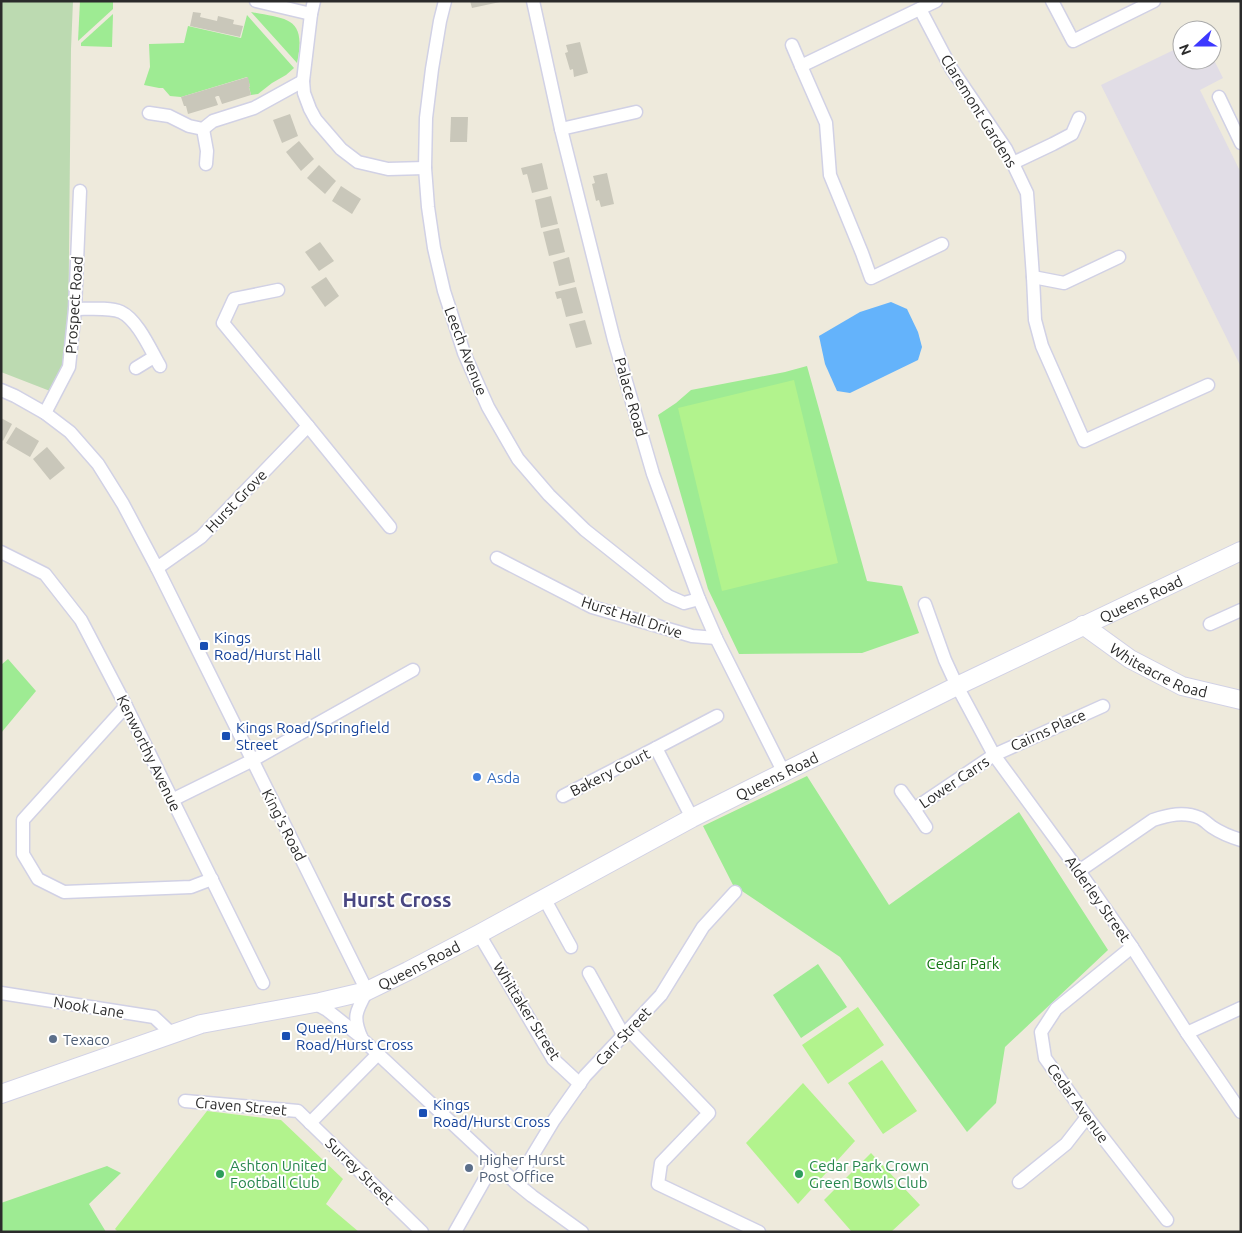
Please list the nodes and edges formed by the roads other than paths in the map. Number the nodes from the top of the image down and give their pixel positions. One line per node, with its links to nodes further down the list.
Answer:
1 (256, 1): 10 (street)
2 (314, 1): 10 (street)
3 (445, 1): 23 (street, Leech Avenue)
4 (533, 1): 19 (street, Palace Road)
5 (936, 1): 9 (street)
6 (1052, 1): 8 (street)
7 (1154, 1): 8 (street)
8 (1132, 6)
9 (920, 9): 12 (street); 21 (street, Claremont Gardens)
10 (311, 14): 13 (street)
11 (792, 45): 12 (street)
12 (801, 66): 25 (street)
13 (303, 81): 18 (street); 23 (street)
14 (1219, 96): 20 (street)
15 (636, 112): 19 (street)
16 (149, 113): 18 (street)
17 (1079, 118): 21 (street)
18 (203, 128): 22 (street)
19 (561, 130): 40 (street, Palace Road)
20 (1241, 143)
21 (1013, 163): 27 (street, Claremont Gardens)
22 (206, 164)
23 (426, 168): 40 (street, Leech Avenue)
24 (80, 191): 29 (street, Prospect Road)
25 (942, 244)
26 (1119, 257): 27 (street)
27 (1033, 277): 31 (street, Claremont Gardens)
28 (278, 290): 34 (street)
29 (75, 309): 30 (street); 33 (street, Prospect Road)
30 (136, 368)
31 (1208, 385)
32 (1, 390): 33 (street, King's Road)
33 (45, 413): 39 (street, King's Road)
34 (308, 426): 35 (street); 39 (street, Hurst Grove)
35 (390, 527)
36 (1241, 551): 44 (main road, Queens Road)
37 (1, 552): 49 (street, Kenworthy Avenue)
38 (497, 558): 45 (street, Hurst Hall Drive)
39 (157, 568): 54 (street, King's Road)
40 (699, 599): 45 (street, Palace Road)
41 (925, 604): 47 (street, Alderley Street)
42 (1241, 610): 43 (street)
43 (1210, 624)
44 (1083, 625): 47 (main road, Queens Road); 48 (main road, Whiteacre Road)
45 (716, 638): 55 (street, Palace Road)
46 (413, 670): 54 (street)
47 (957, 686): 53 (street, Alderley Street); 55 (main road, Queens Road)
48 (1241, 700)
49 (126, 706): 58 (street, Kenworthy Avenue); 64 (street)
50 (1103, 706): 53 (street, Cairns Place)
51 (717, 716): 52 (street, Bakery Court)
52 (656, 748): 57 (street, Bakery Court); 60 (street, Bakery Court)
53 (994, 755): 59 (street, Lower Carrs); 63 (street, Alderley Street)
54 (252, 761): 58 (street); 72 (street, King's Road)
55 (784, 773): 60 (main road, Queens Road)
56 (901, 792): 59 (street, Lower Carrs)
57 (563, 796)
58 (172, 800): 64 (street, Kenworthy Avenue)
59 (914, 809): 61 (street, Lower Carrs)
60 (692, 818): 66 (main road, Queens Road)
61 (926, 827)
62 (1241, 840): 63 (street)
63 (1079, 871): 68 (street, Alderley Street)
64 (212, 879): 71 (street, Kenworthy Avenue)
65 (735, 892): 77 (street, Carr Street)
66 (544, 898): 67 (main road, Queens Road); 69 (street)
67 (480, 934): 72 (main road, Queens Road); 81 (street, Whittaker Street)
68 (1132, 947): 78 (street, Alderley Street); 86 (street, Cedar Avenue)
69 (571, 948)
70 (588, 973): 77 (street)
71 (263, 983)
72 (367, 991): 74 (main road, Queens Road); 79 (street)
73 (1, 993): 76 (street, Nook Lane)
74 (314, 1003): 76 (main road, Queens Road); 79 (street)
75 (1241, 1008): 78 (street)
76 (171, 1033): 82 (main road, Queens Road)
77 (626, 1033): 81 (street, Carr Street); 95 (street)
78 (1187, 1033): 85 (street, Alderley Street)
79 (362, 1038): 80 (street)
80 (378, 1054): 87 (street); 88 (street)
81 (580, 1084): 90 (street, Carr Street)
82 (1, 1094)
83 (184, 1101): 84 (street, Craven Street)
84 (298, 1111): 87 (street, Surrey Street)
85 (1241, 1112)
86 (1087, 1117): 89 (street); 91 (street, Cedar Avenue)
87 (310, 1123): 92 (street, Surrey Street)
88 (494, 1162): 90 (street); 93 (street)
89 (1019, 1182)
90 (516, 1183): 94 (street)
91 (1167, 1220)
92 (422, 1232)
93 (455, 1232)
94 (582, 1232)
95 (760, 1232)

